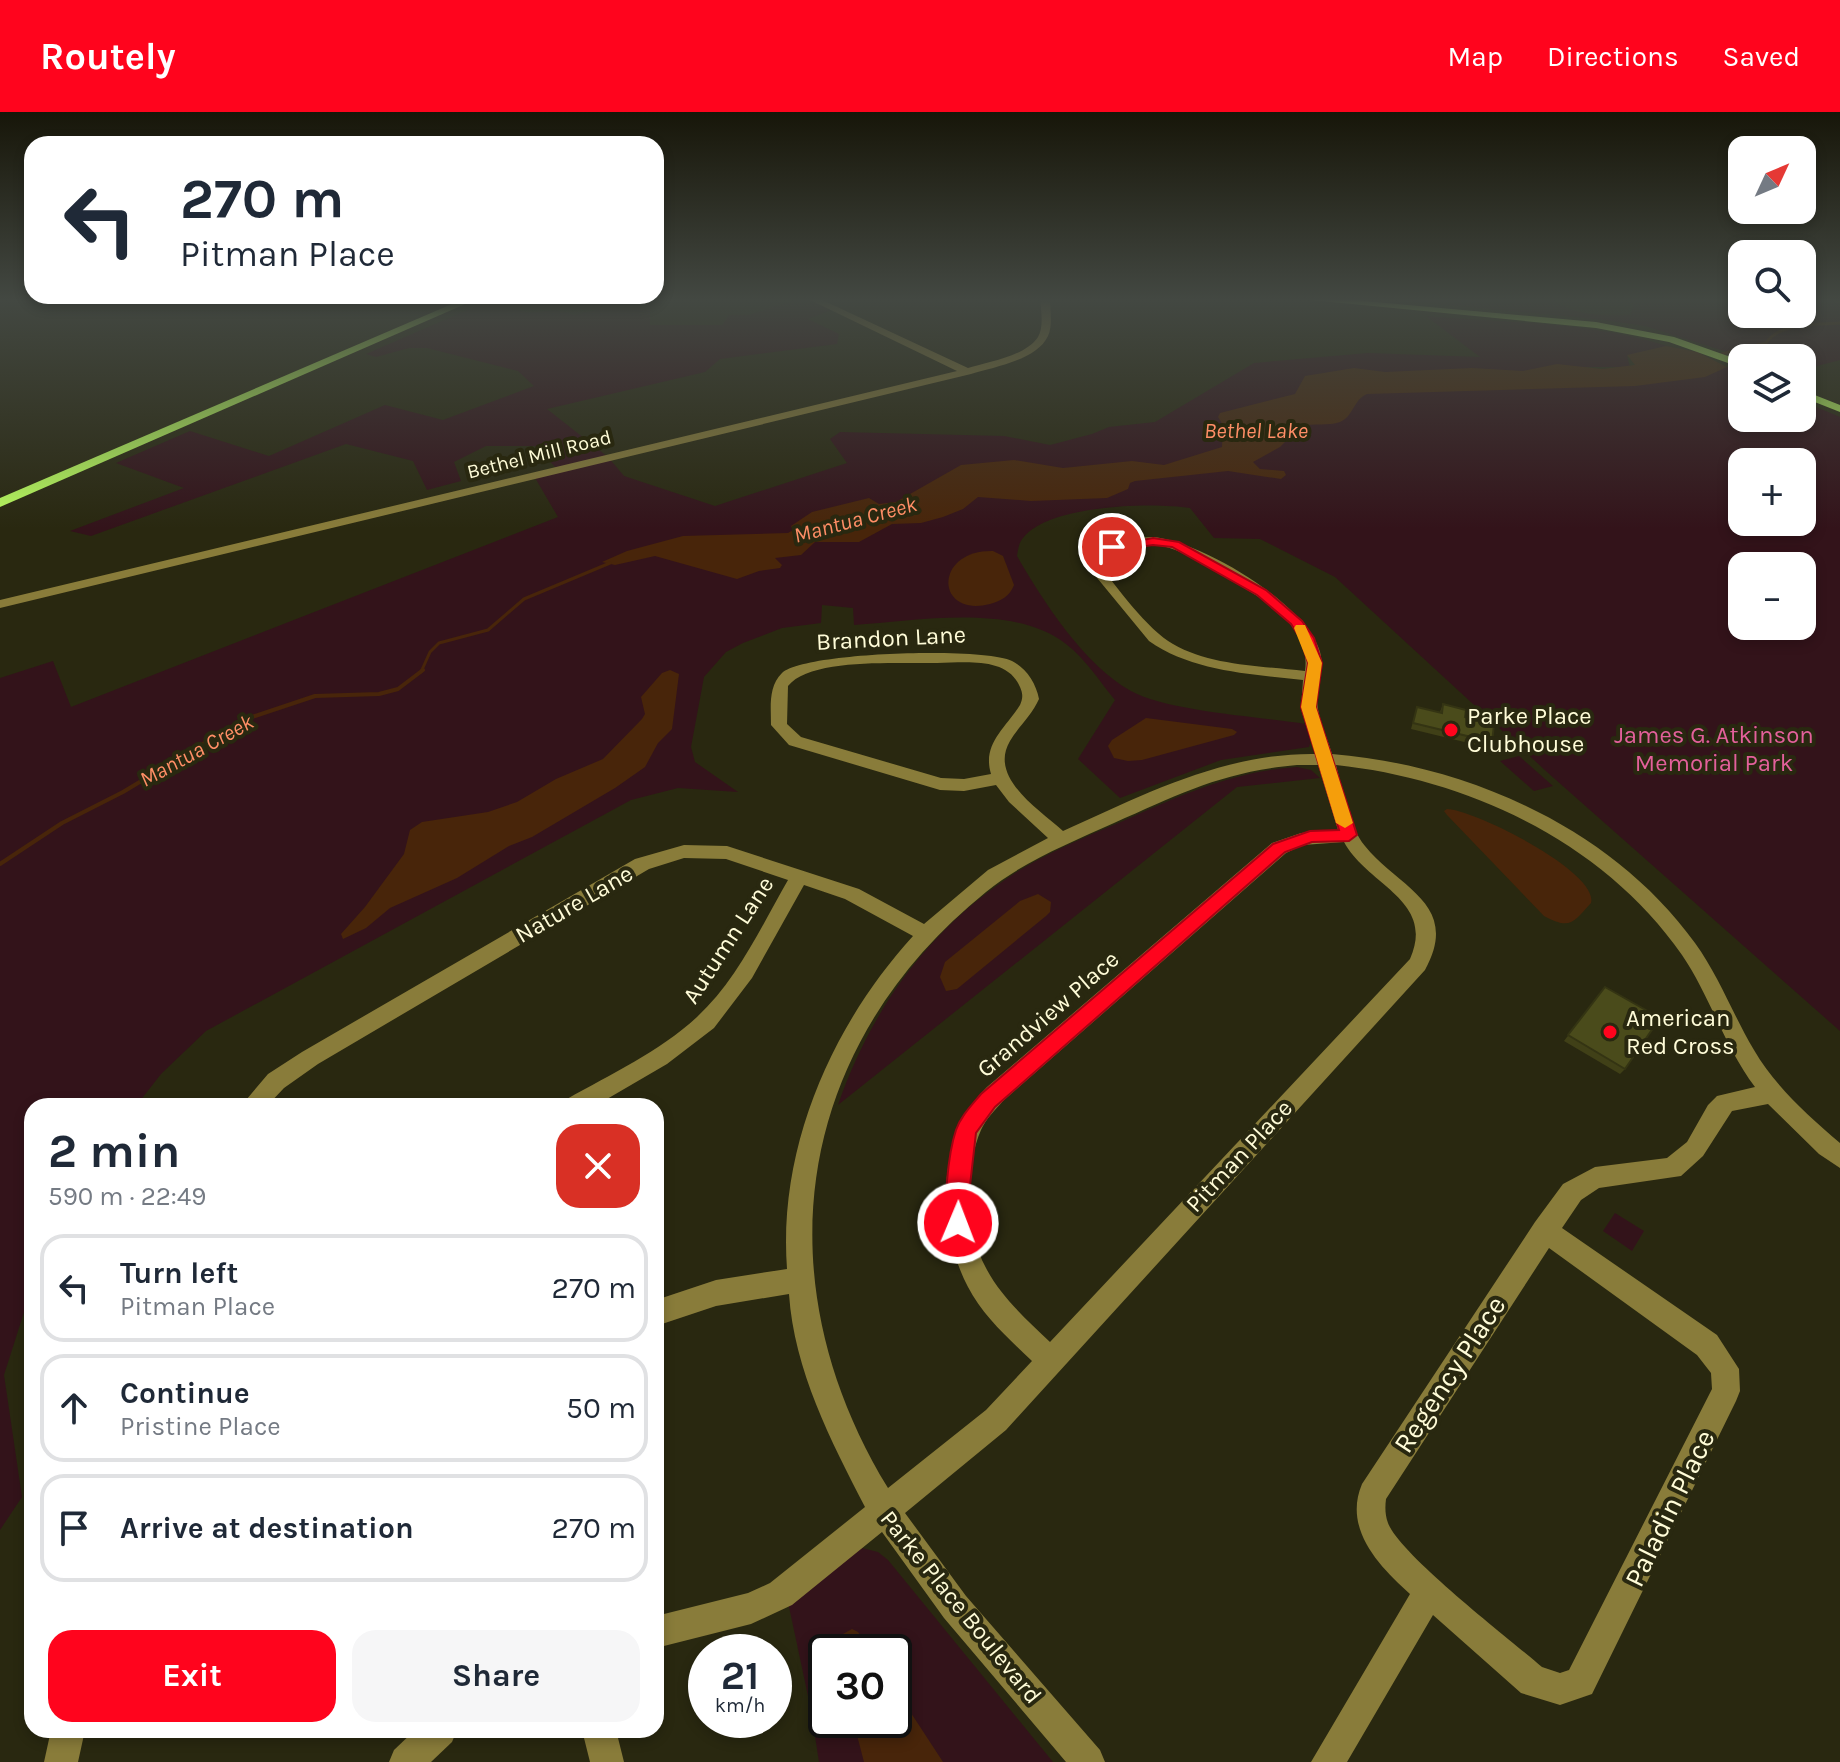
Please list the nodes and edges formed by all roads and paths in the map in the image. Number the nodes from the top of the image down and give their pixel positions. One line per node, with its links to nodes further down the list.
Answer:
1 (297, 375): 5 (main road)
2 (954, 375): 6 (street, Bethel Mill Road)
3 (1816, 399): 4 (main road)
4 (1840, 409)
5 (0, 503)
6 (0, 604)
7 (1313, 677): 7 (street, Pitman Place); 8 (street, Pitman Place)
8 (1325, 760): 10 (street, Pitman Place); 11 (street, Parke Place Boulevard); 14 (street, Parke Place Boulevard)
9 (1001, 778): 9 (street, Brandon Lane); 11 (street)
10 (1349, 835): 21 (street, Pitman Place); 21 (street, Grandview Place)
11 (1061, 839): 13 (street, Parke Place Boulevard)
12 (800, 876): 13 (street, Nature Lane); 15 (street, Nature Lane); 16 (street, Autumn Lane)
13 (926, 934): 19 (street, Parke Place Boulevard)
14 (1775, 1093): 17 (street, Parke Place Boulevard); 18 (street, Regency Place)
15 (259, 1098)
16 (588, 1098)
17 (1840, 1157)
18 (1544, 1230): 23 (street, Regency Place); 23 (street, Paladin Place)
19 (800, 1280): 20 (street); 22 (street, Parke Place Boulevard)
20 (664, 1310)
21 (1050, 1360): 22 (street, Pitman Place)
22 (883, 1512): 24 (street, Pitman Place); 31 (street, Parke Place Boulevard)
23 (1430, 1591): 32 (street)
24 (664, 1630)
25 (66, 1738): 28 (street)
26 (432, 1738): 29 (street)
27 (601, 1738): 30 (street)
28 (61, 1762)
29 (406, 1762)
30 (607, 1762)
31 (1088, 1762)
32 (1328, 1762)

